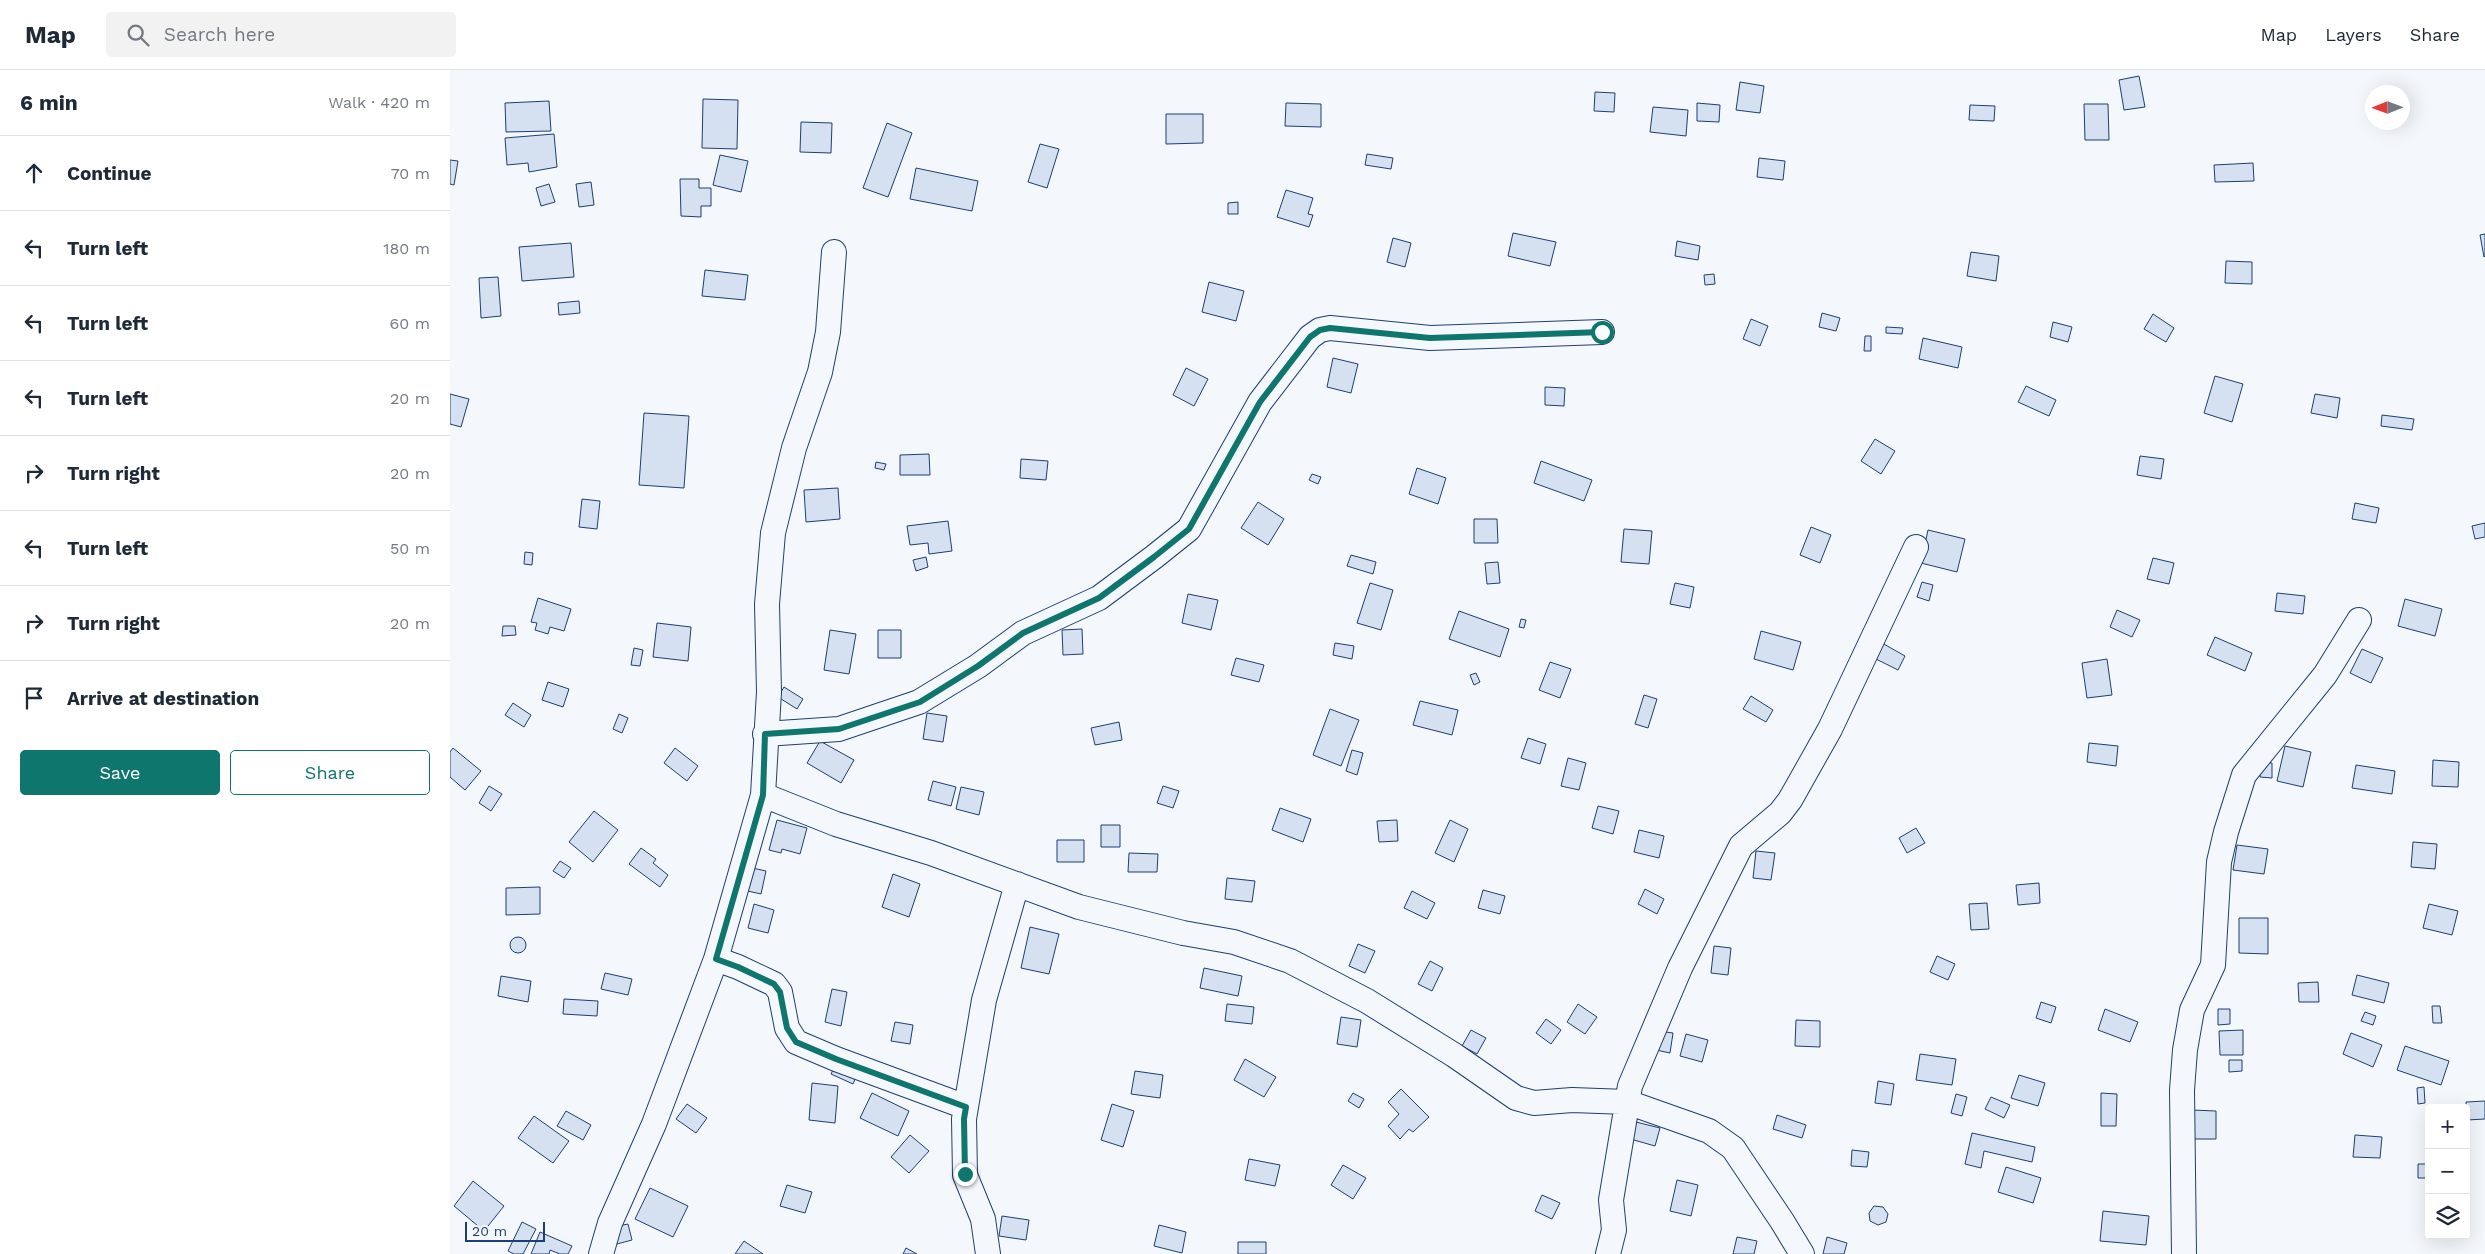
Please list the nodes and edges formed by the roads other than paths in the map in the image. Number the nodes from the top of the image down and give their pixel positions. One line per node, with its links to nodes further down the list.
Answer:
1 (834, 252): 5 (street)
2 (1602, 332): 5 (street)
3 (1916, 547): 9 (street)
4 (2359, 620): 15 (street)
5 (765, 734): 6 (street)
6 (763, 795): 7 (street); 8 (street)
7 (1017, 884): 9 (street); 10 (street)
8 (716, 959): 10 (street); 11 (street)
9 (1627, 1102): 13 (street); 14 (street)
10 (966, 1107): 12 (street)
11 (602, 1254)
12 (988, 1254)
13 (1608, 1254)
14 (1802, 1254)
15 (2184, 1254)

